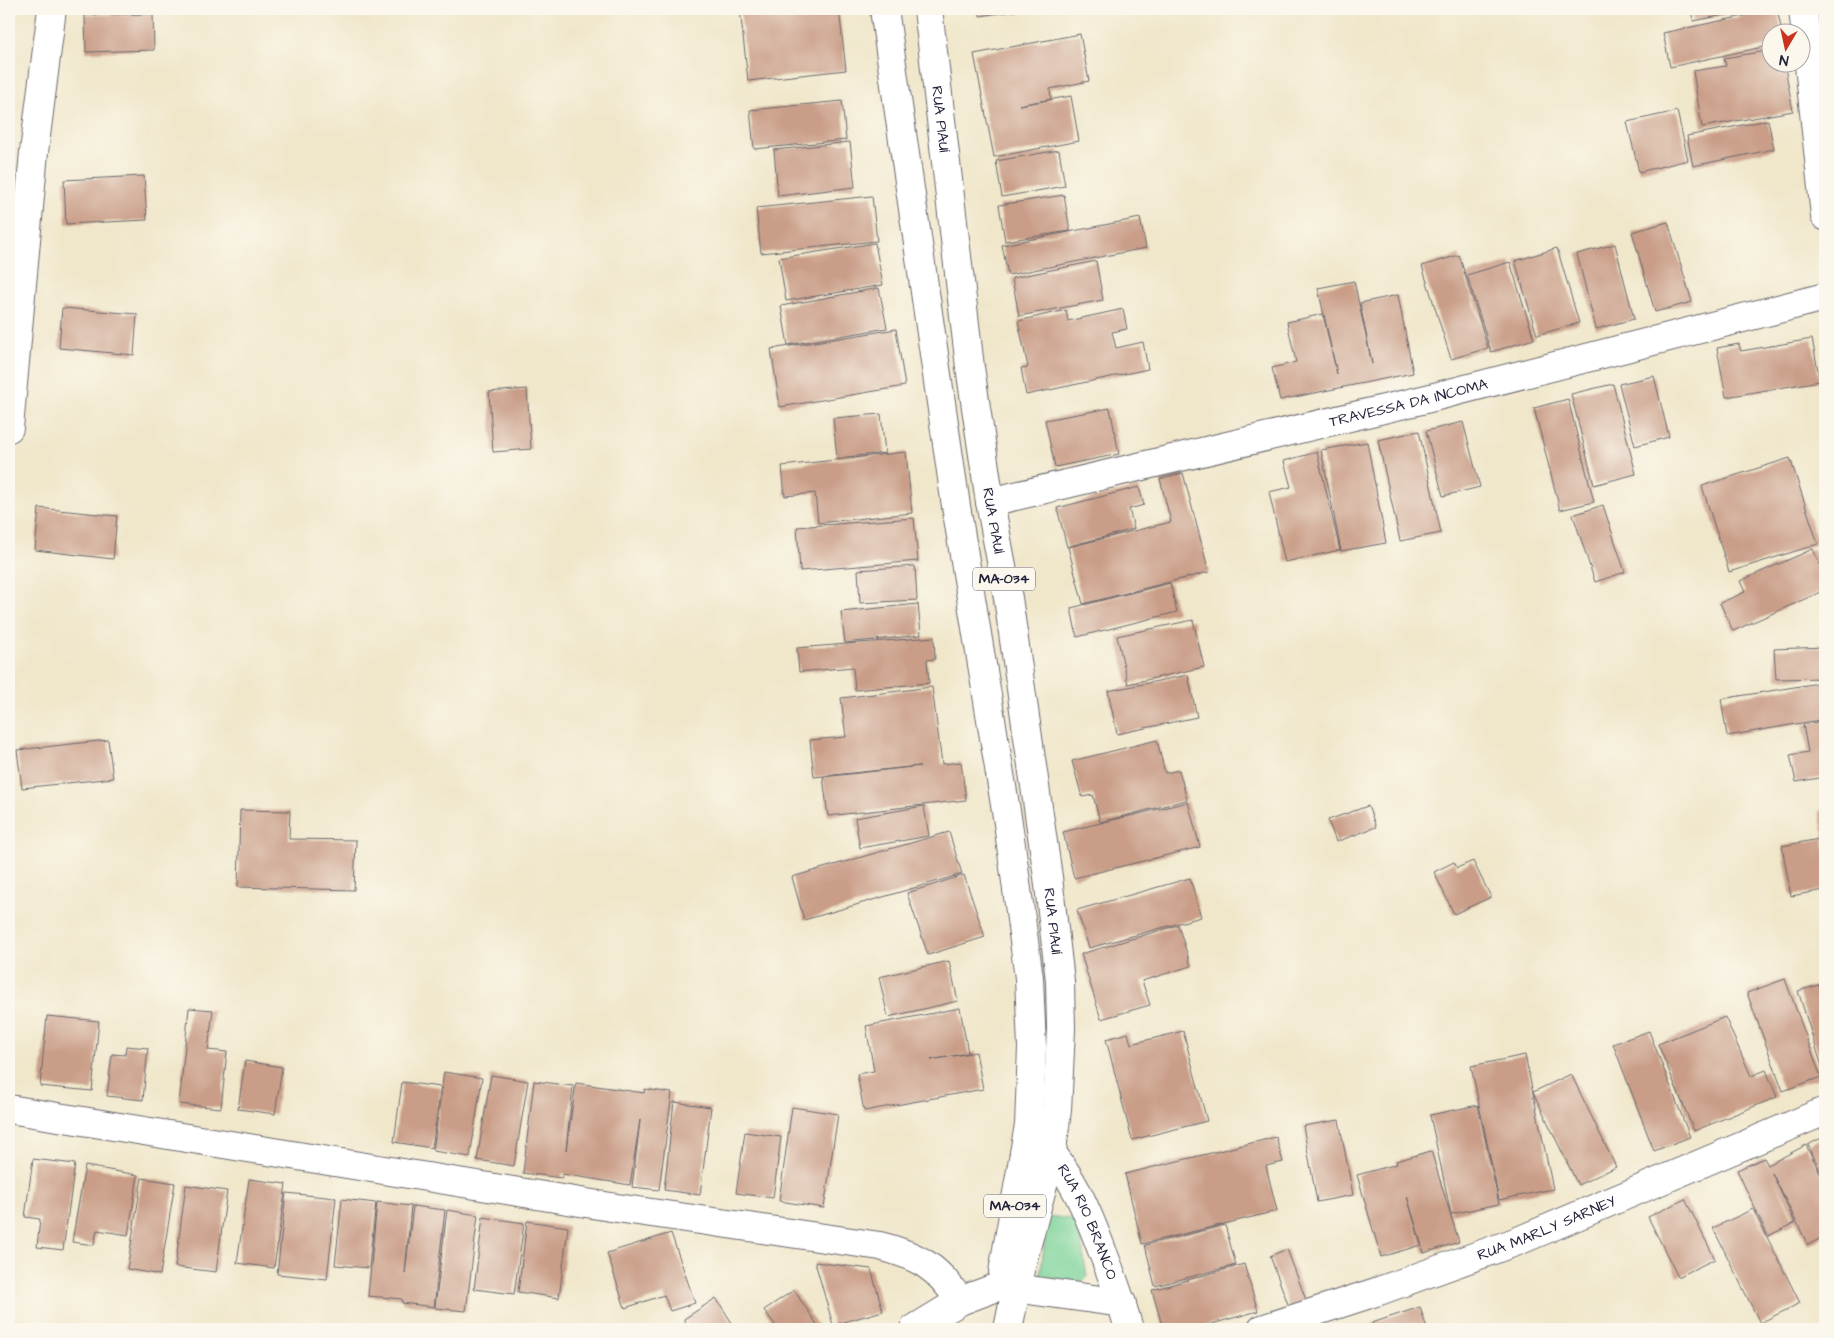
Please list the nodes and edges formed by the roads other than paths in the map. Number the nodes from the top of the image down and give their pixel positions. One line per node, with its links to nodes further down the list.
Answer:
1 (52, 9): 7 (street)
2 (884, 9): 11 (street, RUA PIAUÍ / MA-034)
3 (928, 9): 8 (street, RUA PIAUÍ / MA-034)
4 (1802, 9): 5 (street)
5 (1825, 216)
6 (1825, 297): 8 (street, TRAVESSA DA INCOMA)
7 (9, 428)
8 (990, 502): 12 (street, RUA PIAUÍ / MA-034)
9 (9, 1109): 14 (street)
10 (1825, 1111): 20 (street, RUA MARLY SARNEY)
11 (1029, 1125): 12 (street, RUA RIO BRANCO); 13 (street, MA-034)
12 (1052, 1151): 13 (street, MA-034); 15 (street, RUA RIO BRANCO)
13 (1008, 1288): 14 (street); 15 (street); 17 (street, MA-034); 18 (street, MA-034)
14 (960, 1300): 16 (street)
15 (1122, 1303): 19 (street, RUA RIO BRANCO)
16 (914, 1329)
17 (992, 1329)
18 (1008, 1329)
19 (1129, 1329)
20 (1262, 1329)

